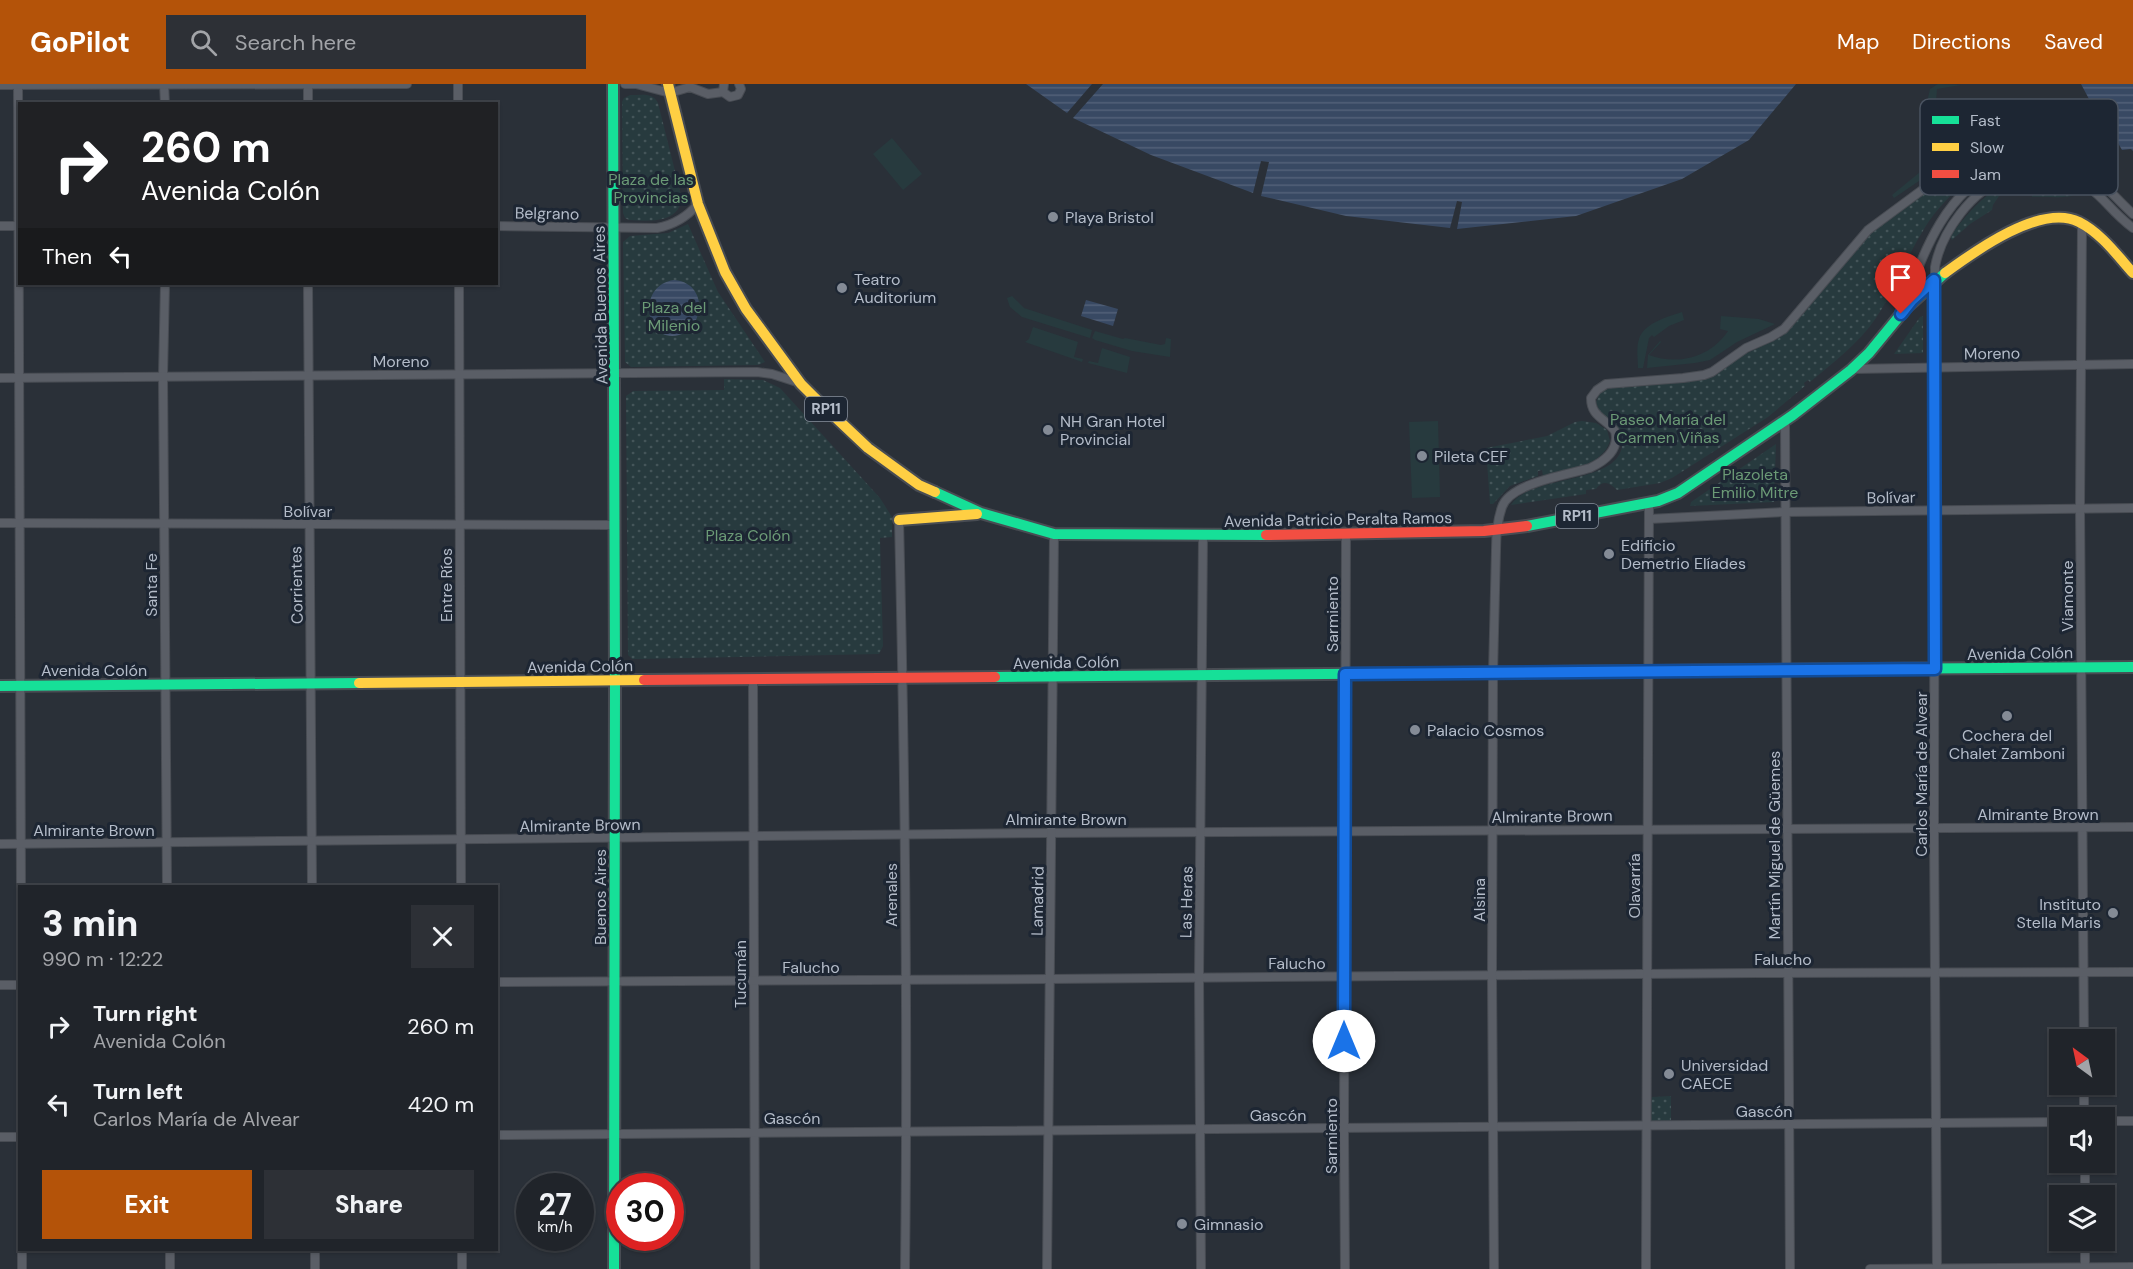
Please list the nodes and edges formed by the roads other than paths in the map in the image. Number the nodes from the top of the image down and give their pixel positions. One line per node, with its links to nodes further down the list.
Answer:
1 (164, 84): 2 (street); 9 (street); 14 (street)
2 (308, 84): 3 (street); 15 (street)
3 (407, 84)
4 (458, 84): 16 (street)
5 (613, 84): 28 (main road, Avenida Buenos Aires)
6 (625, 84): 11 (street)
7 (740, 84): 12 (street)
8 (0, 85): 9 (street)
9 (18, 85): 13 (street)
10 (690, 86): 11 (street); 12 (street)
11 (669, 88): 22 (main road, Avenida Patricio Peralta Ramos / RP11)
12 (723, 88)
13 (18, 102)
14 (165, 102)
15 (308, 102)
16 (458, 102)
17 (1920, 190): 63 (street, Alsina)
18 (1965, 195): 36 (street)
19 (1980, 195): 31 (street, Carlos María de Alvear)
20 (2098, 195): 29 (street)
21 (2115, 195): 23 (street)
22 (698, 204): 28 (street, Belgrano); 47 (main road, Avenida Patricio Peralta Ramos / RP11)
23 (2133, 214)
24 (2082, 224): 30 (main road); 31 (main road, Avenida Patricio Peralta Ramos / RP11); 38 (street, Viamonte)
25 (0, 226): 26 (street)
26 (18, 226)
27 (498, 226): 28 (street, Belgrano)
28 (614, 227): 41 (main road, Avenida Buenos Aires)
29 (2133, 228)
30 (2133, 273)
31 (1934, 280): 36 (main road, Avenida Patricio Peralta Ramos / RP11); 39 (street, Carlos María de Alvear)
32 (19, 285): 45 (street)
33 (165, 285): 44 (street, Santa Fe)
34 (308, 285): 43 (street, Corrientes)
35 (459, 285): 42 (street, Entre Ríos)
36 (1901, 314): 40 (main road, Avenida Patricio Peralta Ramos / RP11)
37 (2133, 364): 38 (street, Moreno)
38 (2080, 365): 39 (street, Moreno); 50 (street, Viamonte)
39 (1934, 368): 40 (street, Moreno); 52 (street, Carlos María de Alvear)
40 (1852, 369): 48 (main road, Avenida Patricio Peralta Ramos / RP11)
41 (616, 373): 42 (street, Moreno); 47 (street, Moreno); 62 (main road, Avenida Buenos Aires)
42 (459, 374): 43 (street, Moreno); 61 (street, Entre Ríos)
43 (308, 375): 44 (street, Moreno); 60 (street, Corrientes)
44 (163, 376): 45 (street, Moreno); 59 (street, Santa Fe)
45 (19, 377): 46 (street, Moreno); 58 (street)
46 (0, 378)
47 (801, 384): 54 (main road, Avenida Patricio Peralta Ramos / RP11)
48 (1785, 422): 49 (main road, Avenida Patricio Peralta Ramos / RP11); 53 (street, Martín Miguel de Güemes)
49 (1648, 503): 55 (street, Olavarría); 63 (main road, Avenida Patricio Peralta Ramos / RP11)
50 (2080, 508): 51 (street, Bolívar); 52 (street, Bolívar); 67 (street, Viamonte)
51 (2133, 508)
52 (1934, 510): 53 (street, Bolívar); 69 (street, Carlos María de Alvear)
53 (1785, 512): 55 (street, Bolívar); 70 (street, Martín Miguel de Güemes)
54 (981, 513): 56 (main road, RP11); 64 (main road, Avenida Patricio Peralta Ramos / RP11)
55 (1648, 519): 71 (street, Olavarría)
56 (899, 520): 76 (street, Arenales)
57 (0, 523): 58 (street, Bolívar)
58 (20, 523): 59 (street, Bolívar); 83 (street)
59 (165, 524): 60 (street, Bolívar); 81 (street, Santa Fe)
60 (309, 524): 61 (street, Bolívar); 80 (street, Corrientes)
61 (459, 524): 62 (street, Bolívar); 79 (street, Entre Ríos)
62 (615, 525): 78 (main road, Buenos Aires)
63 (1497, 530): 65 (main road, Avenida Patricio Peralta Ramos / RP11); 72 (street, Alsina)
64 (1054, 534): 66 (main road, Avenida Patricio Peralta Ramos / RP11); 75 (street, Lamadrid)
65 (1346, 534): 66 (main road, Avenida Patricio Peralta Ramos / RP11); 73 (street, Sarmiento)
66 (1203, 536): 74 (street, Las Heras)
67 (2081, 667): 68 (main road, Avenida Colón); 69 (main road, Avenida Colón); 87 (street, Viamonte)
68 (2133, 667)
69 (1935, 669): 70 (main road, Avenida Colón); 88 (street, Carlos María de Alvear)
70 (1786, 670): 71 (main road, Avenida Colón); 86 (street, Martín Miguel de Güemes)
71 (1648, 671): 72 (main road, Avenida Colón); 85 (street, Olavarría)
72 (1493, 673): 73 (main road, Avenida Colón); 89 (street, Alsina)
73 (1345, 674): 74 (main road, Avenida Colón); 90 (street, Sarmiento)
74 (1203, 675): 75 (main road, Avenida Colón); 92 (street, Las Heras)
75 (1051, 677): 76 (main road, Avenida Colón); 91 (street, Lamadrid)
76 (903, 678): 77 (main road, Avenida Colón); 93 (street, Arenales)
77 (753, 679): 78 (main road, Avenida Colón); 94 (street, Tucumán)
78 (615, 681): 79 (main road, Avenida Colón); 95 (main road, Buenos Aires)
79 (460, 682): 80 (main road, Avenida Colón); 96 (street, Entre Ríos)
80 (310, 683): 81 (main road, Avenida Colón); 97 (street, Corrientes)
81 (166, 685): 83 (main road, Avenida Colón); 98 (street, Santa Fe)
82 (0, 686): 83 (main road, Avenida Colón)
83 (20, 686): 100 (street)
84 (2133, 827): 87 (street, Almirante Brown)
85 (1648, 828): 86 (street, Almirante Brown); 89 (street, Almirante Brown); 109 (street, Olavarría)
86 (1787, 828): 88 (street, Almirante Brown); 108 (street, Martín Miguel de Güemes)
87 (2082, 828): 88 (street, Almirante Brown); 106 (street, Viamonte)
88 (1934, 829): 105 (street, Carlos María de Alvear)
89 (1493, 830): 90 (street, Almirante Brown); 110 (street, Alsina)
90 (1345, 831): 92 (street, Almirante Brown); 111 (street, Sarmiento)
91 (1051, 832): 92 (street, Almirante Brown); 93 (street, Almirante Brown); 114 (street, Lamadrid)
92 (1201, 832): 112 (street, Las Heras)
93 (904, 835): 94 (street, Almirante Brown); 113 (street, Arenales)
94 (753, 837): 95 (street, Almirante Brown); 116 (street, Tucumán)
95 (615, 839): 96 (street, Almirante Brown); 115 (main road, Buenos Aires)
96 (461, 840): 97 (street, Almirante Brown); 104 (street, Entre Ríos)
97 (311, 842): 98 (street, Almirante Brown); 103 (street, Corrientes)
98 (166, 843): 100 (street, Almirante Brown); 102 (street, Santa Fe)
99 (0, 844): 100 (street, Almirante Brown)
100 (21, 844): 101 (street)
101 (21, 885)
102 (167, 885)
103 (312, 885)
104 (461, 885)
105 (1935, 972): 106 (street, Falucho); 108 (street, Falucho); 124 (street, Carlos María de Alvear)
106 (2083, 972): 107 (street, Falucho); 120 (street, Viamonte)
107 (2133, 972)
108 (1788, 973): 109 (street, Falucho); 125 (street, Martín Miguel de Güemes)
109 (1647, 974): 110 (street, Falucho); 126 (street, Olavarría)
110 (1492, 975): 111 (street, Falucho); 127 (street, Alsina)
111 (1344, 976): 112 (street, Falucho); 129 (street, Sarmiento)
112 (1199, 977): 114 (street, Falucho); 128 (street, Las Heras)
113 (905, 980): 114 (street, Falucho); 116 (street, Falucho); 130 (street, Arenales)
114 (1049, 980): 131 (street, Lamadrid)
115 (615, 981): 116 (street, Falucho); 117 (street, Falucho); 133 (main road, Buenos Aires)
116 (754, 981): 132 (street, Tucumán)
117 (498, 982)
118 (0, 985): 119 (street)
119 (18, 985)
120 (2084, 1029)
121 (2115, 1121): 122 (street)
122 (2133, 1121)
123 (2049, 1122): 124 (street, Gascón)
124 (1936, 1123): 125 (street, Gascón); 158 (street, Carlos María de Alvear)
125 (1789, 1124): 126 (street, Gascón); 156 (street, Martín Miguel de Güemes)
126 (1647, 1125): 127 (street, Gascón); 155 (street, Olavarría)
127 (1493, 1126): 129 (street, Gascón); 154 (street, Alsina)
128 (1200, 1128): 129 (street, Gascón); 131 (street, Gascón); 152 (street, Las Heras)
129 (1344, 1128): 153 (street, Sarmiento)
130 (907, 1130): 131 (street, Gascón); 132 (street, Gascón); 150 (street, Arenales)
131 (1047, 1130): 151 (street, Lamadrid)
132 (754, 1131): 133 (street, Gascón); 149 (street, Tucumán)
133 (615, 1133): 134 (street, Gascón); 148 (main road, Buenos Aires)
134 (498, 1135)
135 (0, 1137): 136 (street)
136 (18, 1137)
137 (22, 1251): 144 (street)
138 (170, 1251): 145 (street)
139 (315, 1251): 146 (street)
140 (462, 1251): 147 (street)
141 (2085, 1251): 143 (street)
142 (2133, 1267): 143 (street)
143 (2085, 1268): 158 (street)
144 (22, 1269)
145 (170, 1269)
146 (315, 1269)
147 (462, 1269)
148 (614, 1269)
149 (755, 1269)
150 (905, 1269)
151 (1047, 1269)
152 (1201, 1269)
153 (1346, 1269)
154 (1494, 1269)
155 (1646, 1269)
156 (1790, 1269)
157 (1870, 1269): 158 (street)
158 (1937, 1269)

